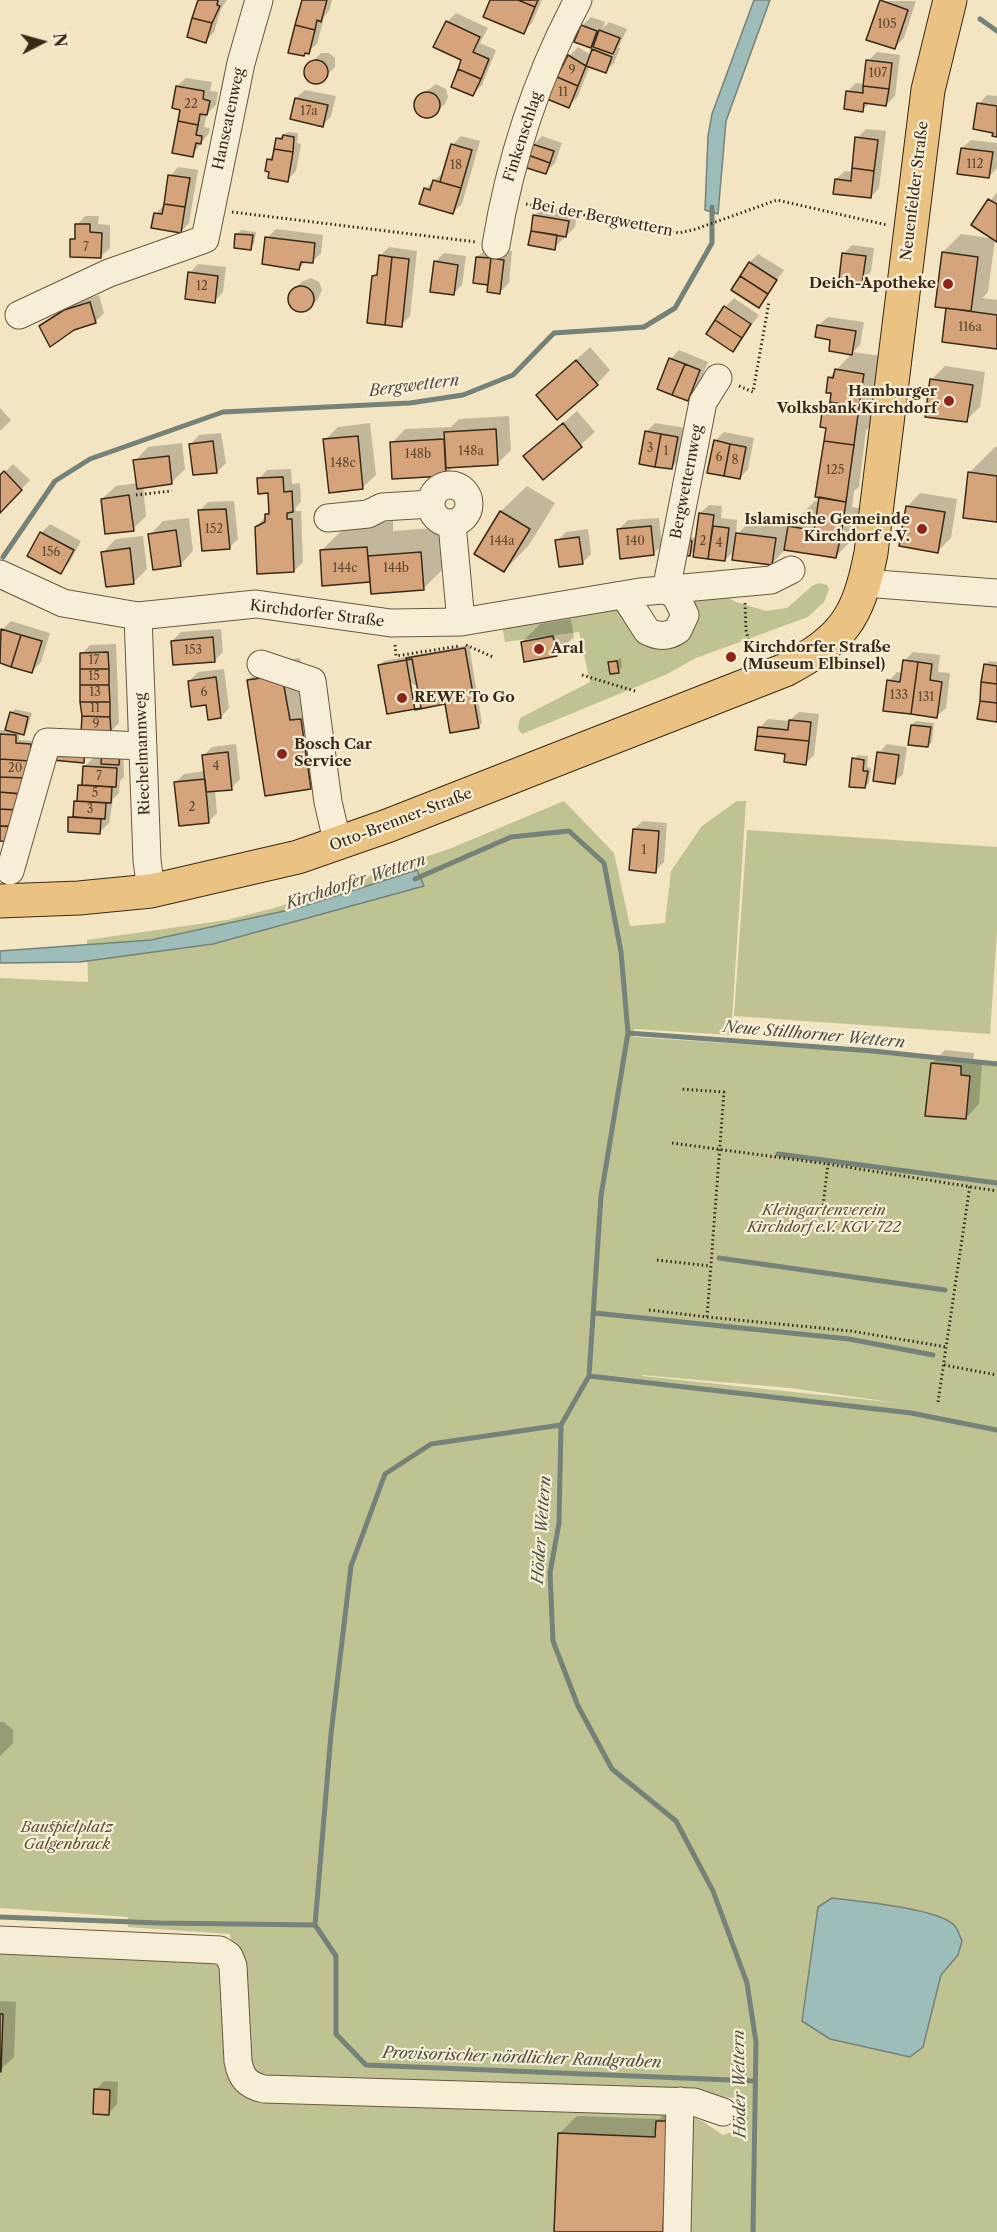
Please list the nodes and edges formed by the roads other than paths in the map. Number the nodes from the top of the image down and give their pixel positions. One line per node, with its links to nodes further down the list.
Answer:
1 (259, 0): 5 (street, Hanseatenweg)
2 (578, 0): 4 (street, Finkenschlag)
3 (951, 0): 12 (main road, Neuenfelder Straße)
4 (496, 245)
5 (19, 315)
6 (718, 378): 13 (street, Bergwetternweg)
7 (431, 504): 8 (street); 9 (street); 9 (street)
8 (328, 518)
9 (452, 524): 17 (street)
10 (791, 570): 13 (street, Kirchdorfer Straße)
11 (0, 574): 16 (street, Kirchdorfer Straße)
12 (864, 583): 14 (street); 19 (main road, Neuenfelder Straße)
13 (666, 590): 15 (street, Kirchdorfer Straße); 15 (street)
14 (997, 593)
15 (624, 595): 17 (street, Kirchdorfer Straße)
16 (138, 616): 17 (street, Kirchdorfer Straße); 20 (street, Riechelmannweg)
17 (461, 622)
18 (261, 664): 21 (street)
19 (785, 670): 21 (main road, Otto-Brenner-Straße)
20 (143, 746): 22 (street); 23 (street, Riechelmannweg)
21 (338, 845): 23 (main road, Otto-Brenner-Straße)
22 (10, 871)
23 (151, 891): 24 (main road, Otto-Brenner-Straße)
24 (0, 901)
25 (0, 1940): 26 (street)
26 (681, 2101): 27 (street); 28 (street)
27 (723, 2112)
28 (677, 2232)

